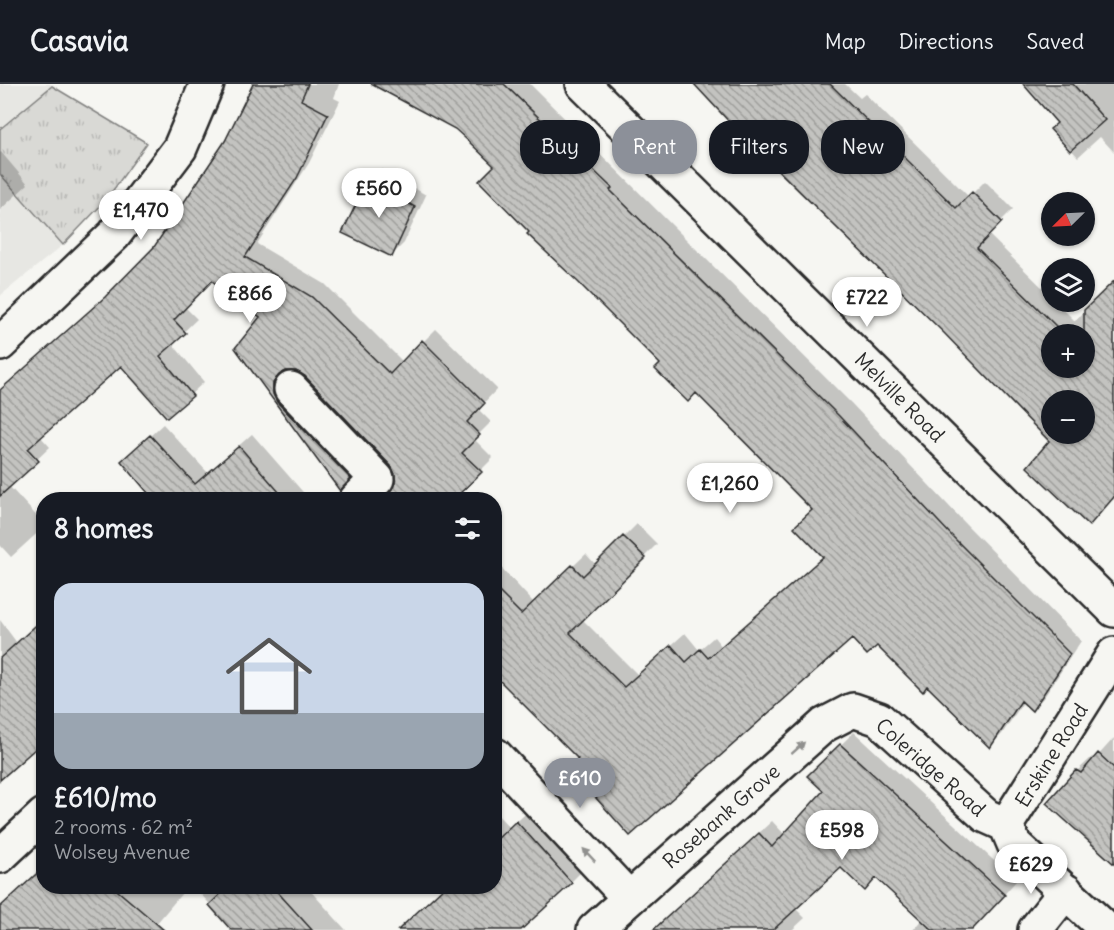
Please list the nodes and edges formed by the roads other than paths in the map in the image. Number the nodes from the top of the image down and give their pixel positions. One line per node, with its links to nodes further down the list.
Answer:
1 (207, 84): 3 (street)
2 (583, 84): 6 (street, Melville Road)
3 (0, 344)
4 (291, 389): 5 (street)
5 (364, 492)
6 (1114, 609)
7 (1114, 654): 11 (street, Erskine Road)
8 (853, 710): 11 (street, Coleridge Road); 14 (street, Rosebank Grove, one-way to 8)
9 (502, 762): 14 (street, one-way to 9)
10 (36, 822): 12 (street)
11 (1006, 825): 13 (street, Coleridge Road)
12 (0, 856)
13 (1066, 891): 16 (street); 17 (street, Coleridge Road)
14 (629, 898): 15 (street, Rosebank Grove)
15 (594, 930)
16 (1035, 930)
17 (1107, 930)

